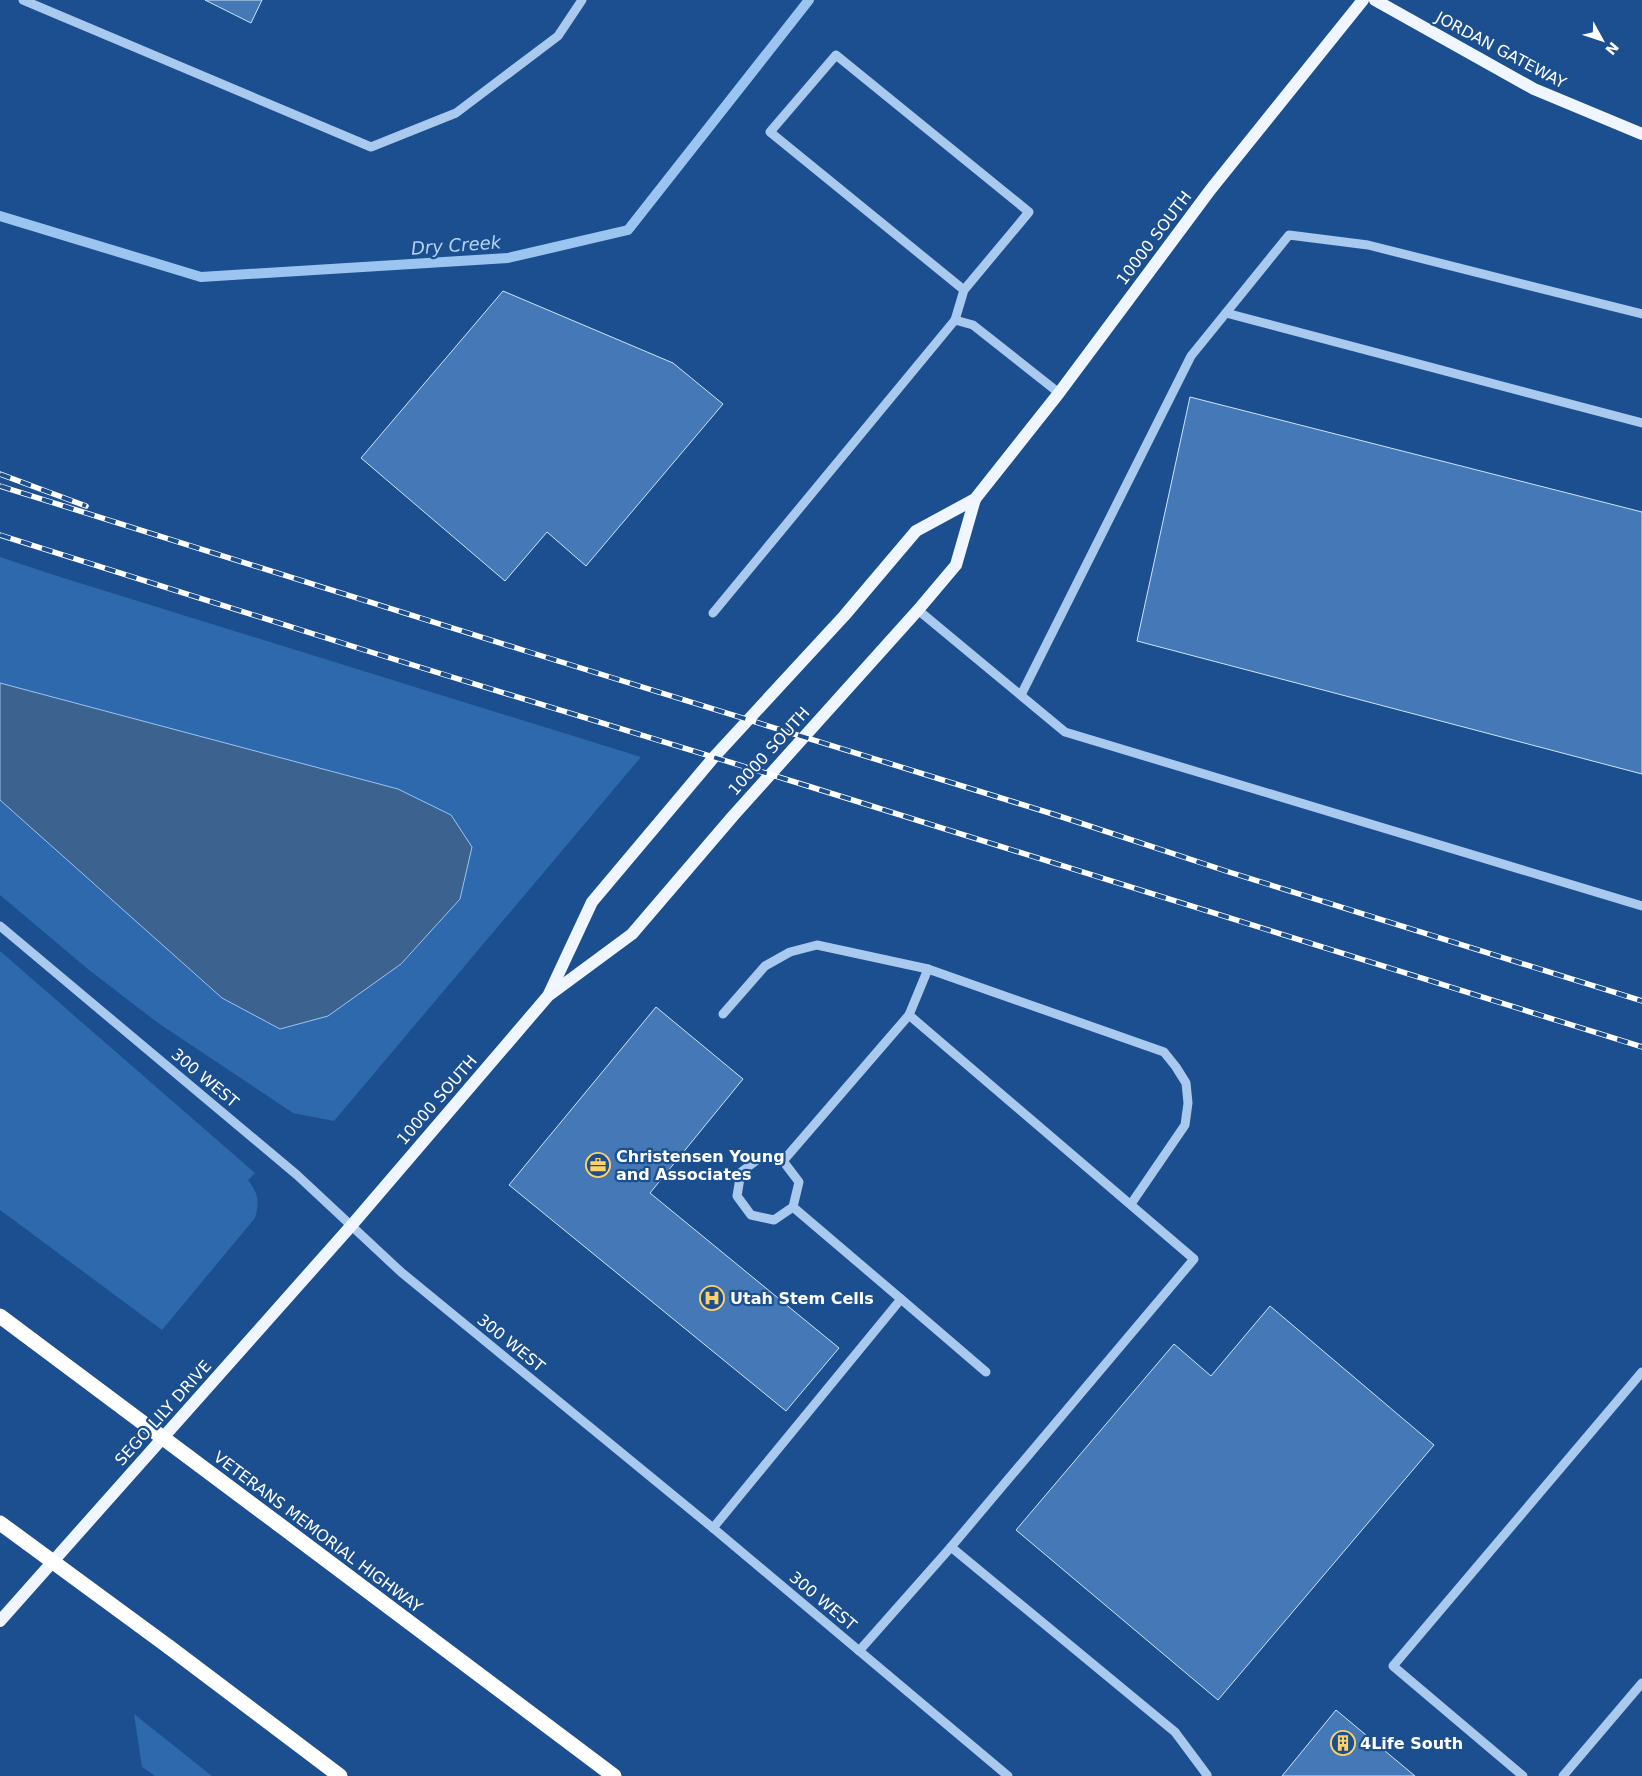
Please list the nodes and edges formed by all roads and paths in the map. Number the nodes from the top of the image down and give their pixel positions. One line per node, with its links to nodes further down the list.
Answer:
1 (23, 0): 2 (street)
2 (582, 0)
3 (1363, 0): 10 (main road, 10000 SOUTH)
4 (1375, 0): 5 (main road, JORDAN GATEWAY)
5 (1642, 134)
6 (964, 290): 6 (street); 9 (street)
7 (1226, 314): 8 (street); 11 (street); 15 (street)
8 (1642, 314)
9 (955, 320): 10 (street); 14 (street)
10 (1059, 393): 12 (main road, 10000 SOUTH)
11 (1642, 423)
12 (974, 499): 13 (main road, 10000 SOUTH); 19 (main road, 10000 SOUTH)
13 (918, 610): 15 (street); 19 (main road, 10000 SOUTH)
14 (713, 613)
15 (1021, 696): 16 (street)
16 (1642, 906)
17 (0, 926): 25 (street, 300 WEST)
18 (928, 968): 20 (street); 21 (street); 23 (street)
19 (548, 996): 25 (main road, 10000 SOUTH)
20 (723, 1014)
21 (909, 1015): 22 (street); 23 (street)
22 (783, 1161): 24 (street); 24 (street)
23 (1131, 1204): 32 (street)
24 (793, 1207): 26 (street)
25 (351, 1226): 31 (street, 300 WEST); 33 (main road, SEGO LILY DRIVE)
26 (901, 1299): 28 (street); 31 (street)
27 (0, 1316): 37 (highway, VETERANS MEMORIAL HIGHWAY, bridge)
28 (986, 1372)
29 (1642, 1373): 40 (street)
30 (0, 1523): 36 (highway, bridge)
31 (713, 1528): 34 (street, 300 WEST)
32 (951, 1547): 34 (street); 39 (street)
33 (0, 1621)
34 (859, 1651): 38 (street, 300 WEST)
35 (1642, 1682): 41 (street)
36 (340, 1776)
37 (614, 1776)
38 (1008, 1776)
39 (1206, 1776)
40 (1523, 1776)
41 (1563, 1776)

